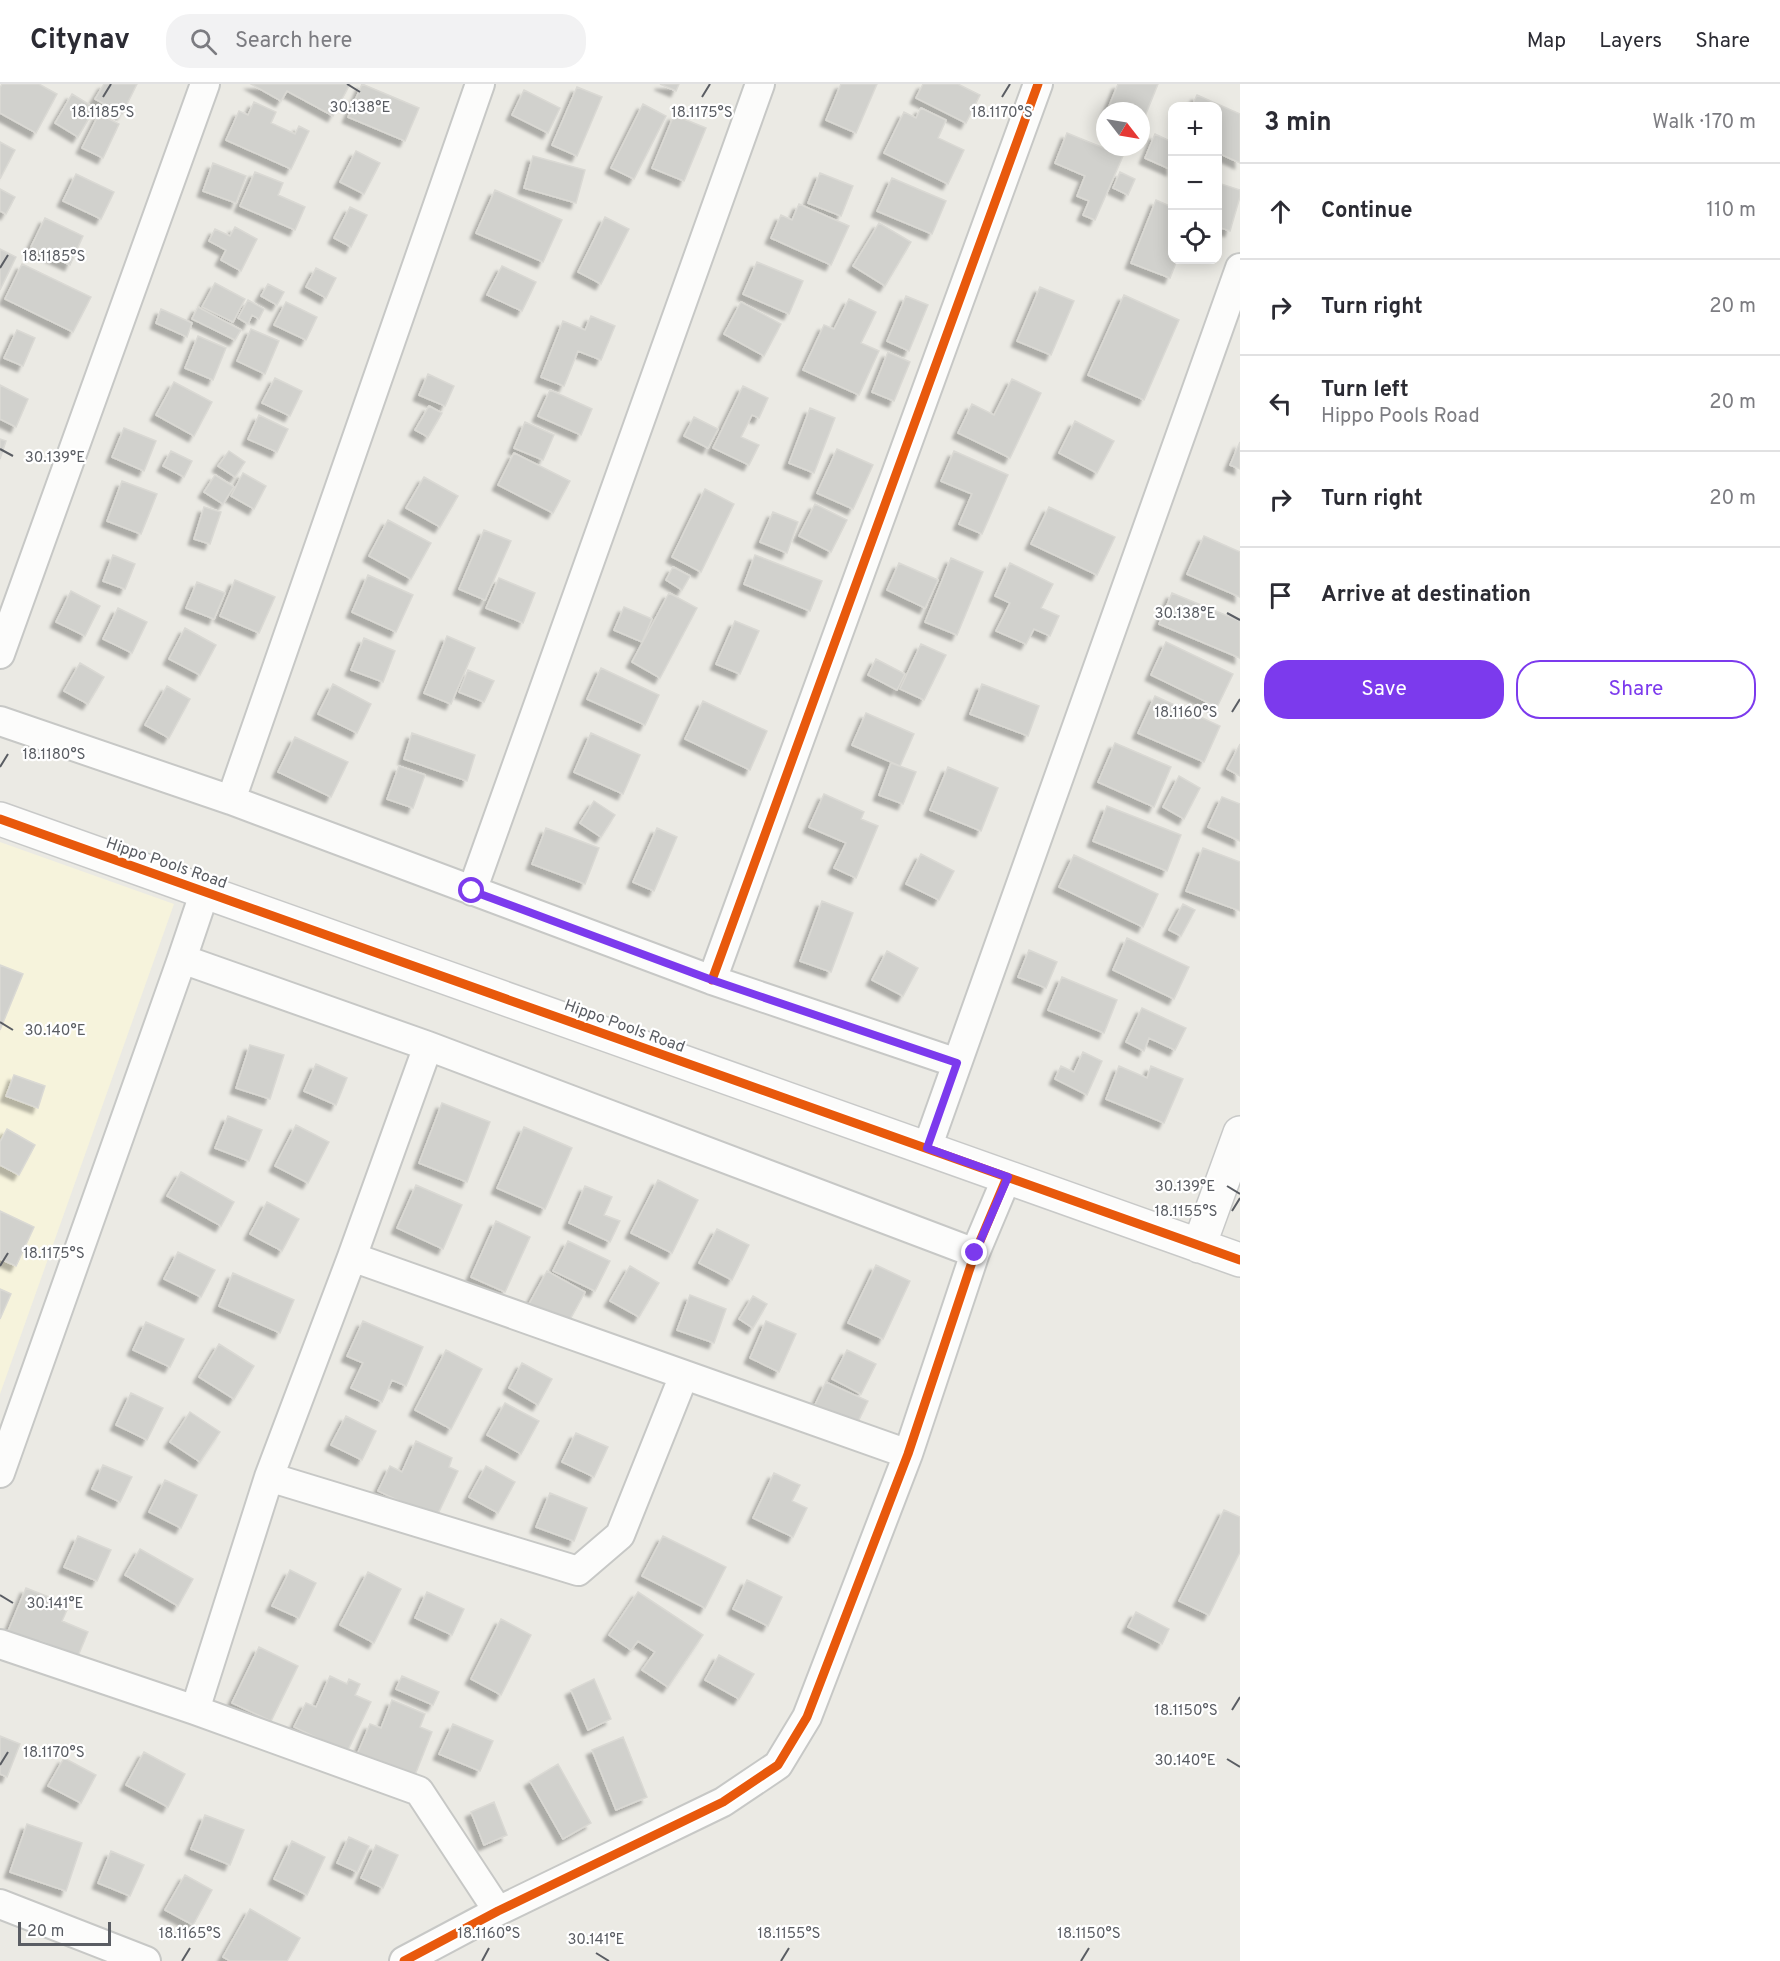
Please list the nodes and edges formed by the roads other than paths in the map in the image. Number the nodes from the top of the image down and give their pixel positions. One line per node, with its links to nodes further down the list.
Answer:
1 (205, 84): 6 (street)
2 (480, 84): 8 (street)
3 (760, 84): 11 (street)
4 (1038, 84): 13 (street)
5 (1240, 268): 15 (street)
6 (0, 654)
7 (0, 721): 8 (street)
8 (231, 800): 11 (street)
9 (0, 819): 10 (street, Hippo Pools Road)
10 (205, 891): 12 (street); 17 (street, Hippo Pools Road)
11 (472, 891): 13 (street)
12 (182, 960): 14 (street); 25 (street)
13 (712, 980): 15 (street)
14 (428, 1046): 20 (street); 21 (street)
15 (957, 1063): 17 (street)
16 (1240, 1133): 19 (street)
17 (927, 1148): 18 (street, Hippo Pools Road)
18 (1008, 1177): 19 (street, Hippo Pools Road); 20 (street)
19 (1199, 1246): 22 (street, Hippo Pools Road)
20 (975, 1253): 24 (street)
21 (352, 1257): 23 (street); 26 (street)
22 (1240, 1260)
23 (684, 1375): 24 (street); 26 (street)
24 (908, 1454): 30 (street)
25 (0, 1473)
26 (269, 1477): 28 (street)
27 (0, 1644): 28 (street)
28 (195, 1710): 30 (street)
29 (0, 1904): 31 (street)
30 (498, 1911): 32 (street)
31 (146, 1961)
32 (404, 1961)

